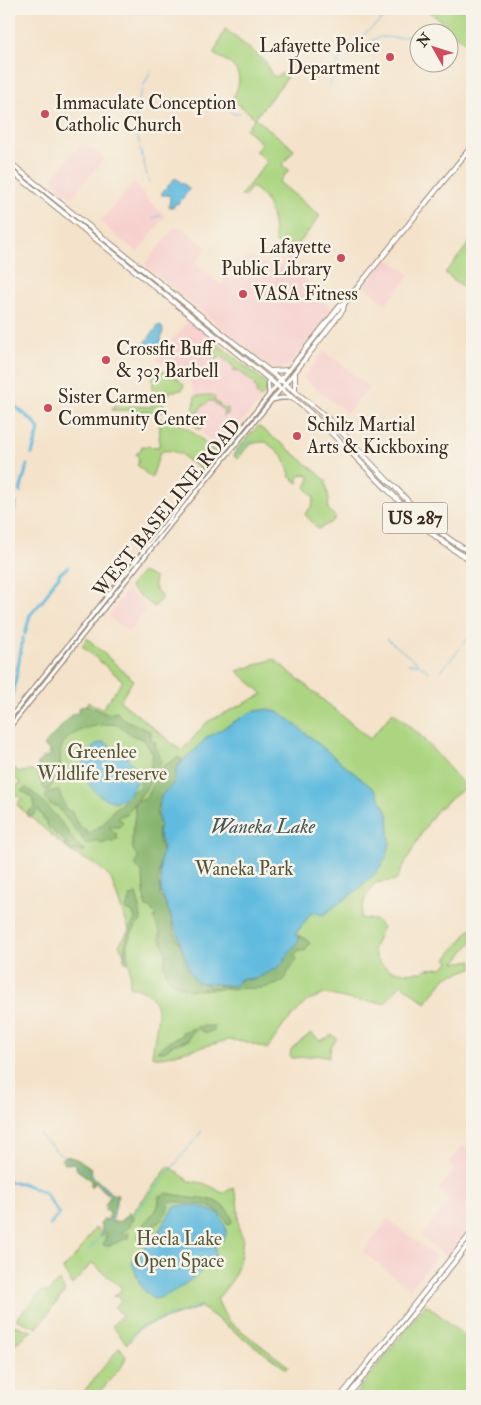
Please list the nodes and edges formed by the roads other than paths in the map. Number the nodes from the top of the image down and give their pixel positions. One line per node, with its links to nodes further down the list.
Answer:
1 (472, 146): 4 (main road, WEST BASELINE ROAD)
2 (9, 162): 6 (main road, US 287)
3 (9, 169): 8 (main road, US 287)
4 (344, 304): 5 (main road, WEST BASELINE ROAD); 7 (main road, WEST BASELINE ROAD)
5 (289, 370): 6 (main road); 9 (main road, WEST BASELINE ROAD)
6 (270, 372): 9 (main road, US 287)
7 (295, 372): 10 (main road, WEST BASELINE ROAD); 13 (main road)
8 (268, 379): 11 (main road, US 287); 14 (main road)
9 (281, 380): 10 (main road, US 287); 11 (main road, WEST BASELINE ROAD)
10 (285, 384): 12 (main road, WEST BASELINE ROAD); 13 (main road, US 287)
11 (276, 386): 12 (main road, US 287); 14 (main road, WEST BASELINE ROAD)
12 (281, 389): 15 (main road, US 287); 16 (main road, WEST BASELINE ROAD)
13 (295, 391): 17 (main road, US 287)
14 (269, 395): 19 (main road, WEST BASELINE ROAD)
15 (291, 398): 16 (main road); 18 (main road, US 287)
16 (272, 401): 20 (main road, WEST BASELINE ROAD)
17 (472, 553)
18 (472, 560)
19 (36, 685): 20 (main road); 21 (main road, WEST BASELINE ROAD)
20 (40, 689): 22 (main road, WEST BASELINE ROAD)
21 (9, 719)
22 (9, 728)
23 (472, 1232): 25 (main road)
24 (472, 1240): 26 (main road)
25 (341, 1396)
26 (348, 1396)

